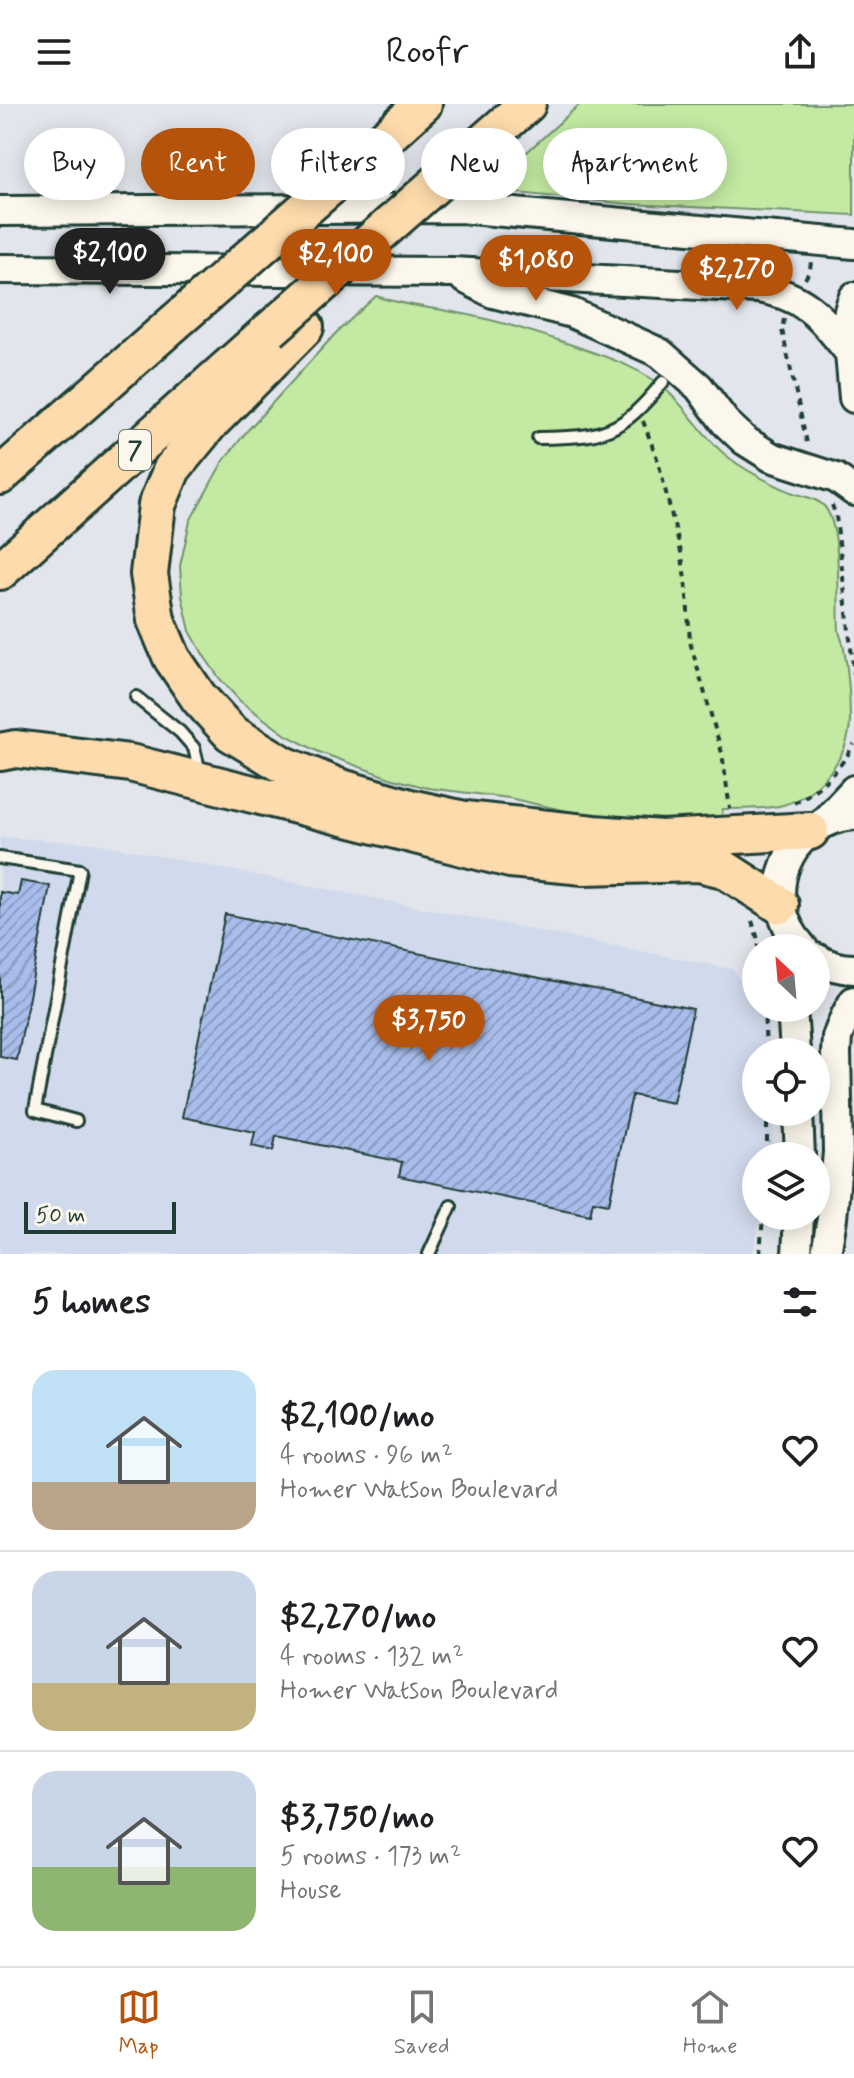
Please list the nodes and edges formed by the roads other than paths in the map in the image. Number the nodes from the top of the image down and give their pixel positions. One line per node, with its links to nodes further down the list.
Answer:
1 (423, 104): 13 (highway, bridge)
2 (527, 104): 8 (highway, 7, bridge)
3 (0, 211): 4 (main road)
4 (854, 244)
5 (0, 269): 6 (main road)
6 (452, 272): 9 (main road); 14 (main road)
7 (854, 297): 9 (main road)
8 (287, 329): 15 (highway, 7); 21 (highway)
9 (852, 358): 11 (main road)
10 (663, 382): 12 (lane)
11 (854, 398)
12 (538, 438)
13 (0, 476)
14 (843, 497)
15 (0, 571)
16 (136, 697): 18 (lane)
17 (0, 752): 18 (highway)
18 (202, 782): 23 (highway)
19 (854, 790): 21 (main road)
20 (854, 815): 21 (main road)
21 (807, 819): 23 (main road)
22 (0, 858): 27 (lane)
23 (784, 925)
24 (830, 965): 25 (main road)
25 (854, 969)
26 (854, 1001): 32 (main road)
27 (76, 1121)
28 (451, 1206): 30 (lane)
29 (798, 1230): 31 (main road)
30 (429, 1254)
31 (797, 1254)
32 (826, 1254)

